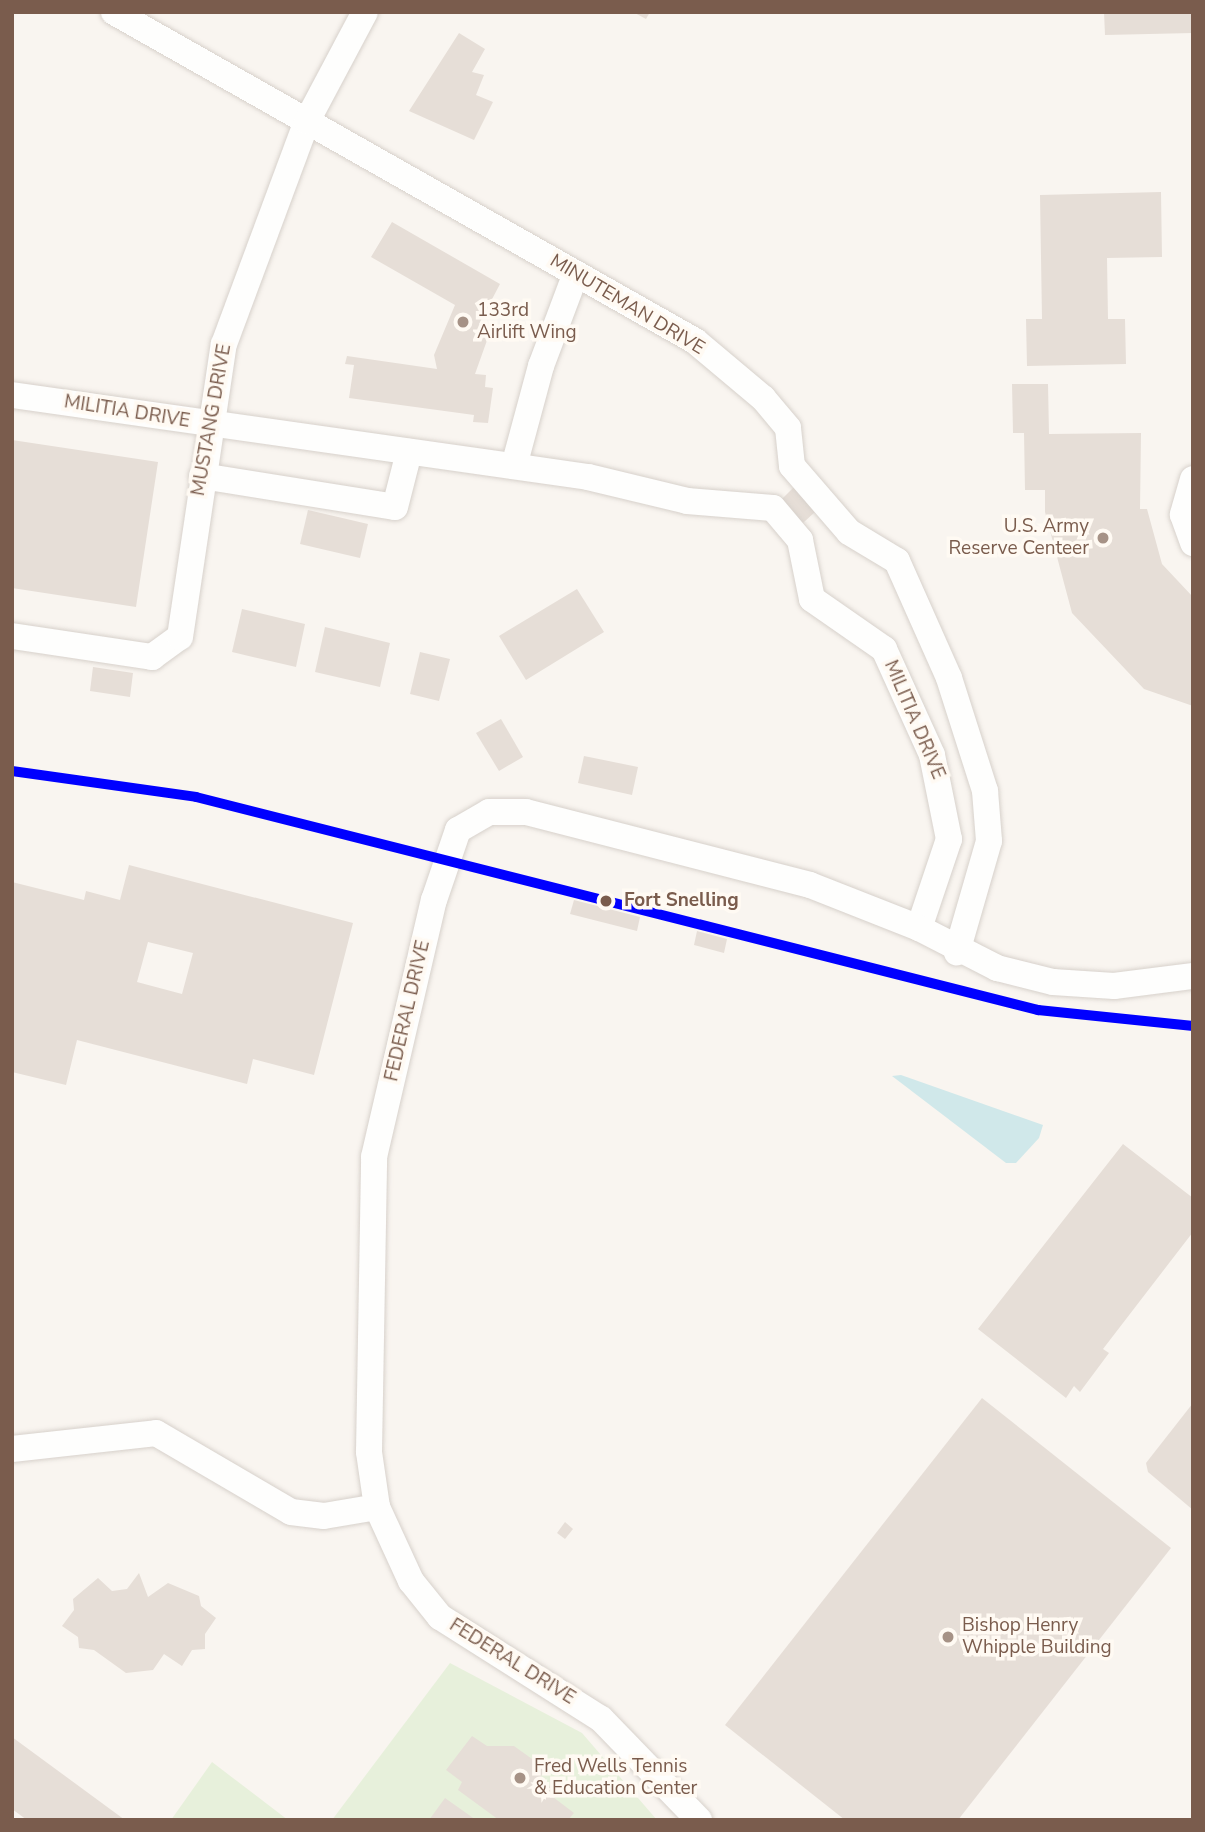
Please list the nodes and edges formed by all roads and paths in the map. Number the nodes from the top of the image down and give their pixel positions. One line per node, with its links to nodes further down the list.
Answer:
1 (114, 12): 3 (street, MINUTEMAN DRIVE)
2 (365, 12): 3 (street, MUSTANG DRIVE)
3 (307, 121): 4 (street, MINUTEMAN DRIVE); 6 (street, MUSTANG DRIVE)
4 (576, 273): 8 (street); 14 (street, MINUTEMAN DRIVE)
5 (12, 394): 6 (street, MILITIA DRIVE)
6 (212, 424): 7 (street, MILITIA DRIVE); 9 (street, MUSTANG DRIVE)
7 (409, 452): 8 (street, MILITIA DRIVE); 9 (street)
8 (514, 466): 13 (street, MILITIA DRIVE)
9 (202, 476): 12 (street, MUSTANG DRIVE)
10 (1193, 479): 11 (street)
11 (1193, 543)
12 (12, 636)
13 (919, 928): 14 (street, FEDERAL DRIVE); 17 (street, FEDERAL DRIVE)
14 (957, 952): 15 (street, FEDERAL DRIVE)
15 (1193, 976)
16 (12, 1449): 17 (street)
17 (377, 1507): 18 (street, FEDERAL DRIVE)
18 (698, 1820)

